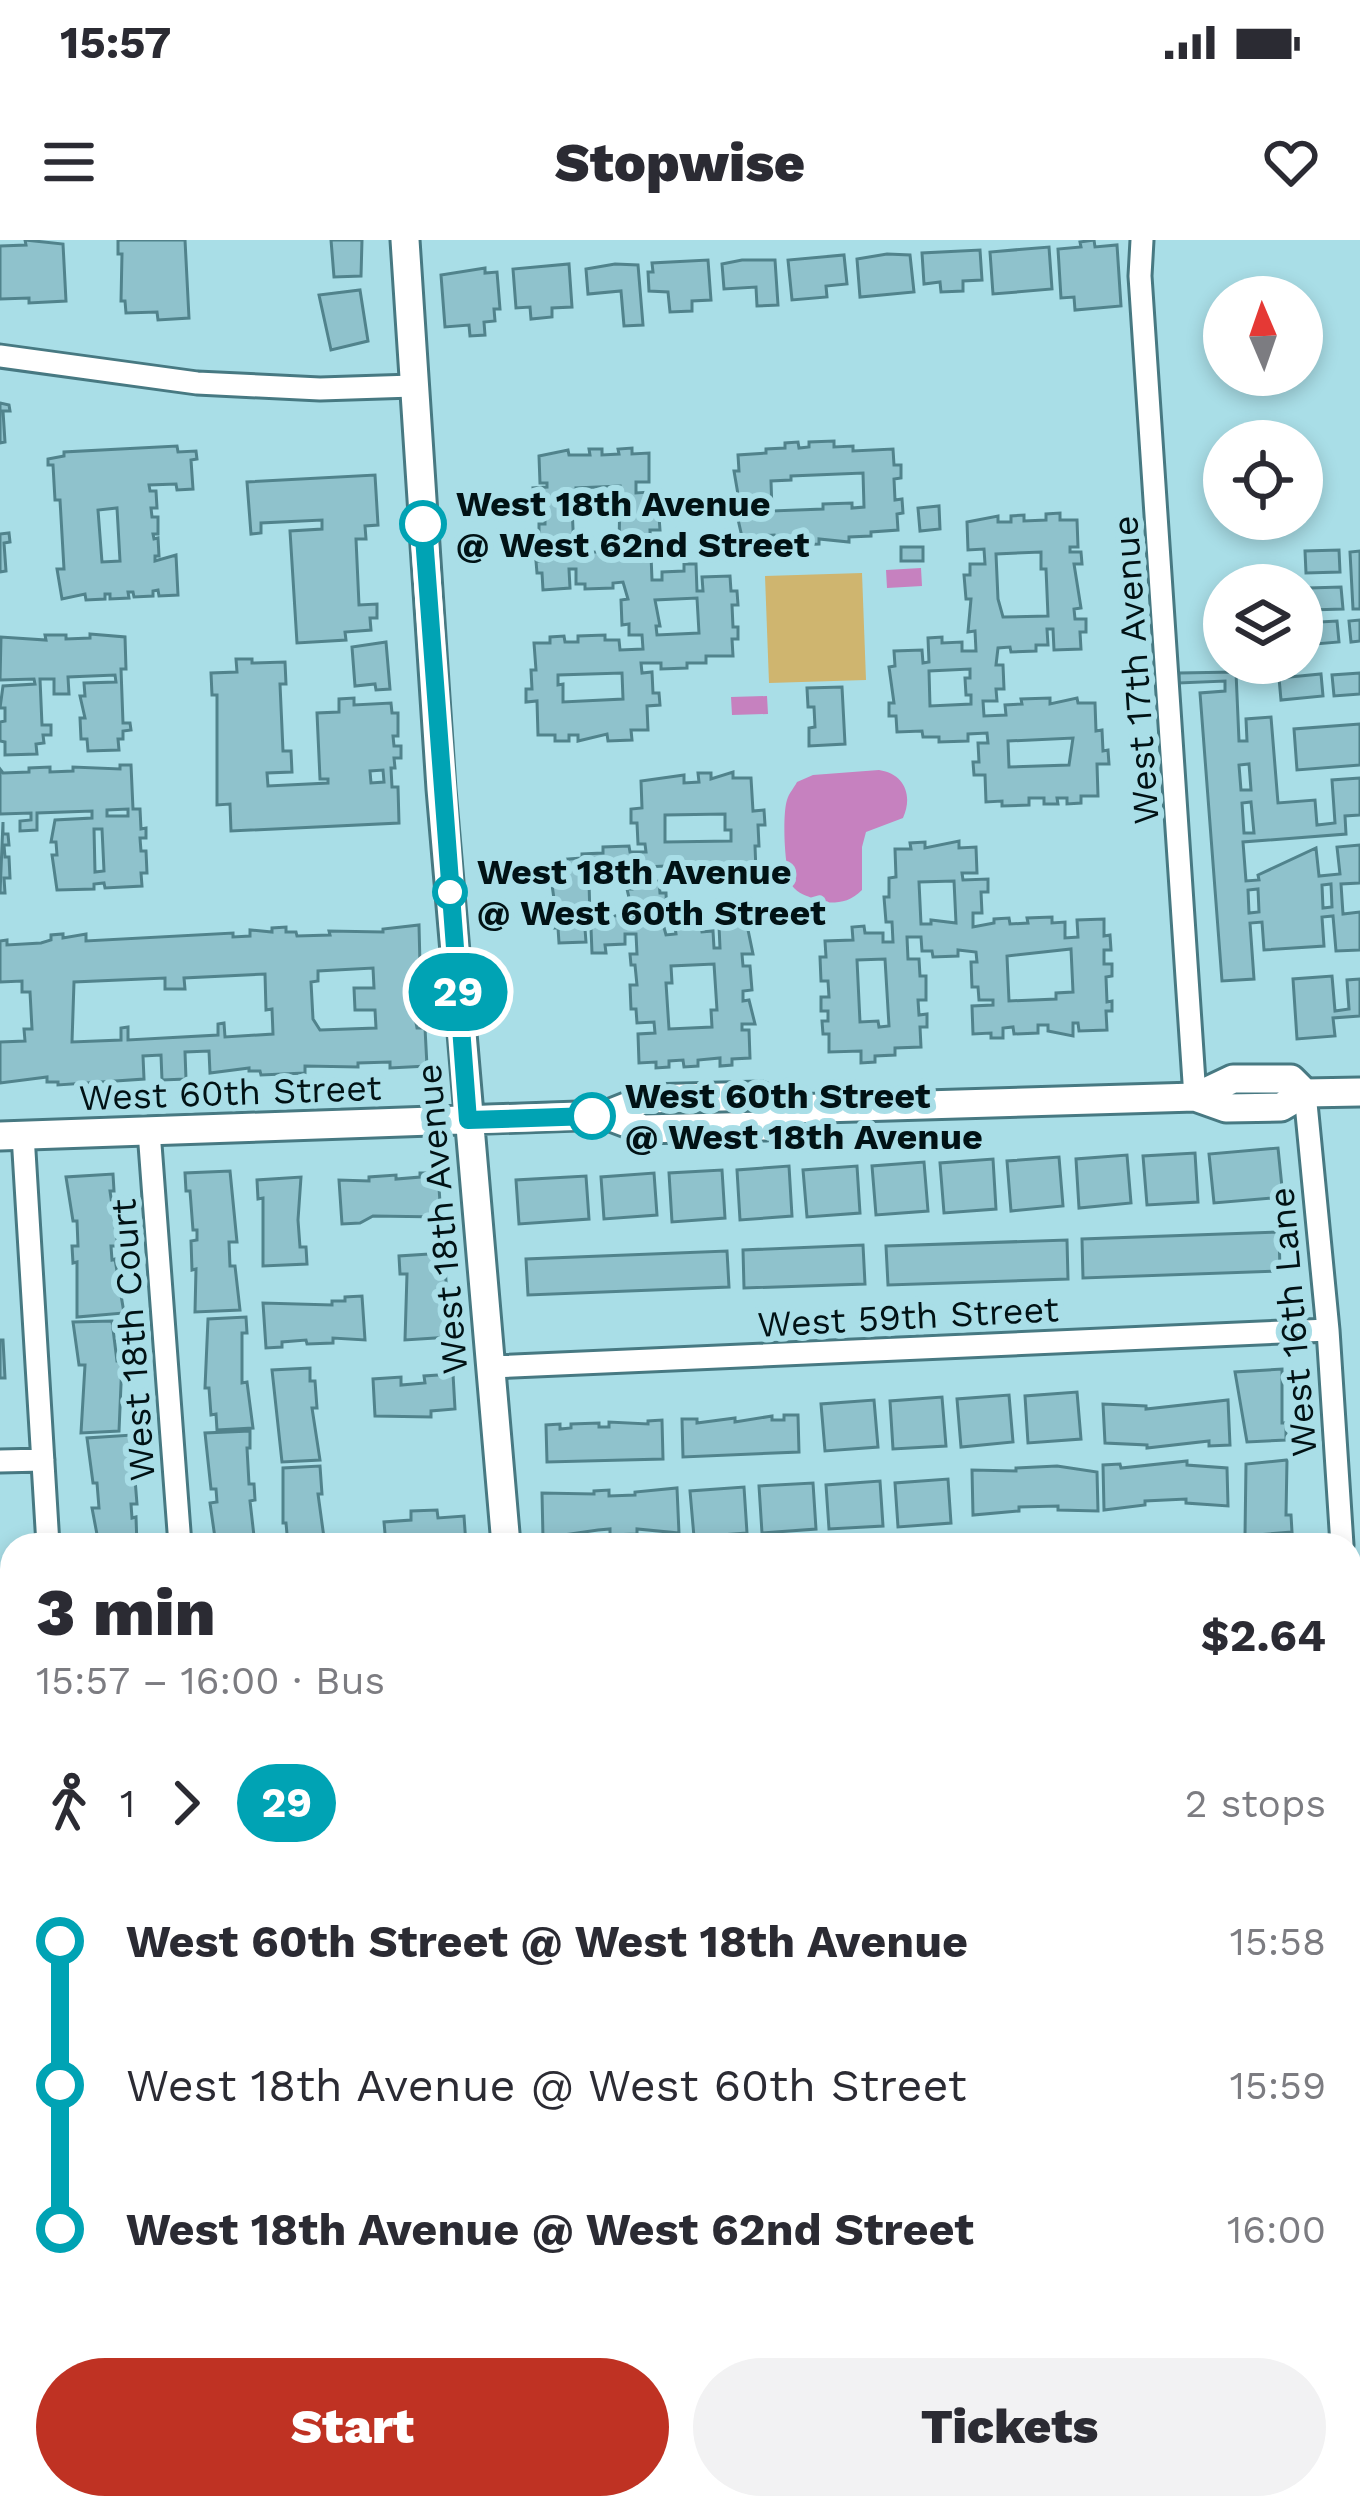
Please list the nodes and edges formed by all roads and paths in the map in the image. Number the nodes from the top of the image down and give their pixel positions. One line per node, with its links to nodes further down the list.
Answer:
1 (405, 240): 4 (street, West 18th Avenue)
2 (1142, 240): 7 (street, West 17th Avenue)
3 (0, 356): 4 (street)
4 (413, 386): 8 (street, West 18th Avenue)
5 (1360, 1092): 6 (street, West 60th Street)
6 (1305, 1093): 7 (street, West 60th Street); 11 (street, West 16th Lane)
7 (1195, 1097): 8 (street, West 60th Street)
8 (468, 1120): 9 (street, West 60th Street); 12 (street, West 18th Avenue)
9 (149, 1131): 10 (street, West 60th Street); 16 (street, West 18th Court)
10 (12, 1135): 13 (street)
11 (1328, 1330): 12 (street, West 59th Street); 18 (street, West 16th Lane)
12 (491, 1367): 17 (street, West 18th Avenue)
13 (43, 1460): 14 (street); 15 (street)
14 (0, 1461)
15 (47, 1533)
16 (179, 1533)
17 (505, 1533)
18 (1341, 1533)

